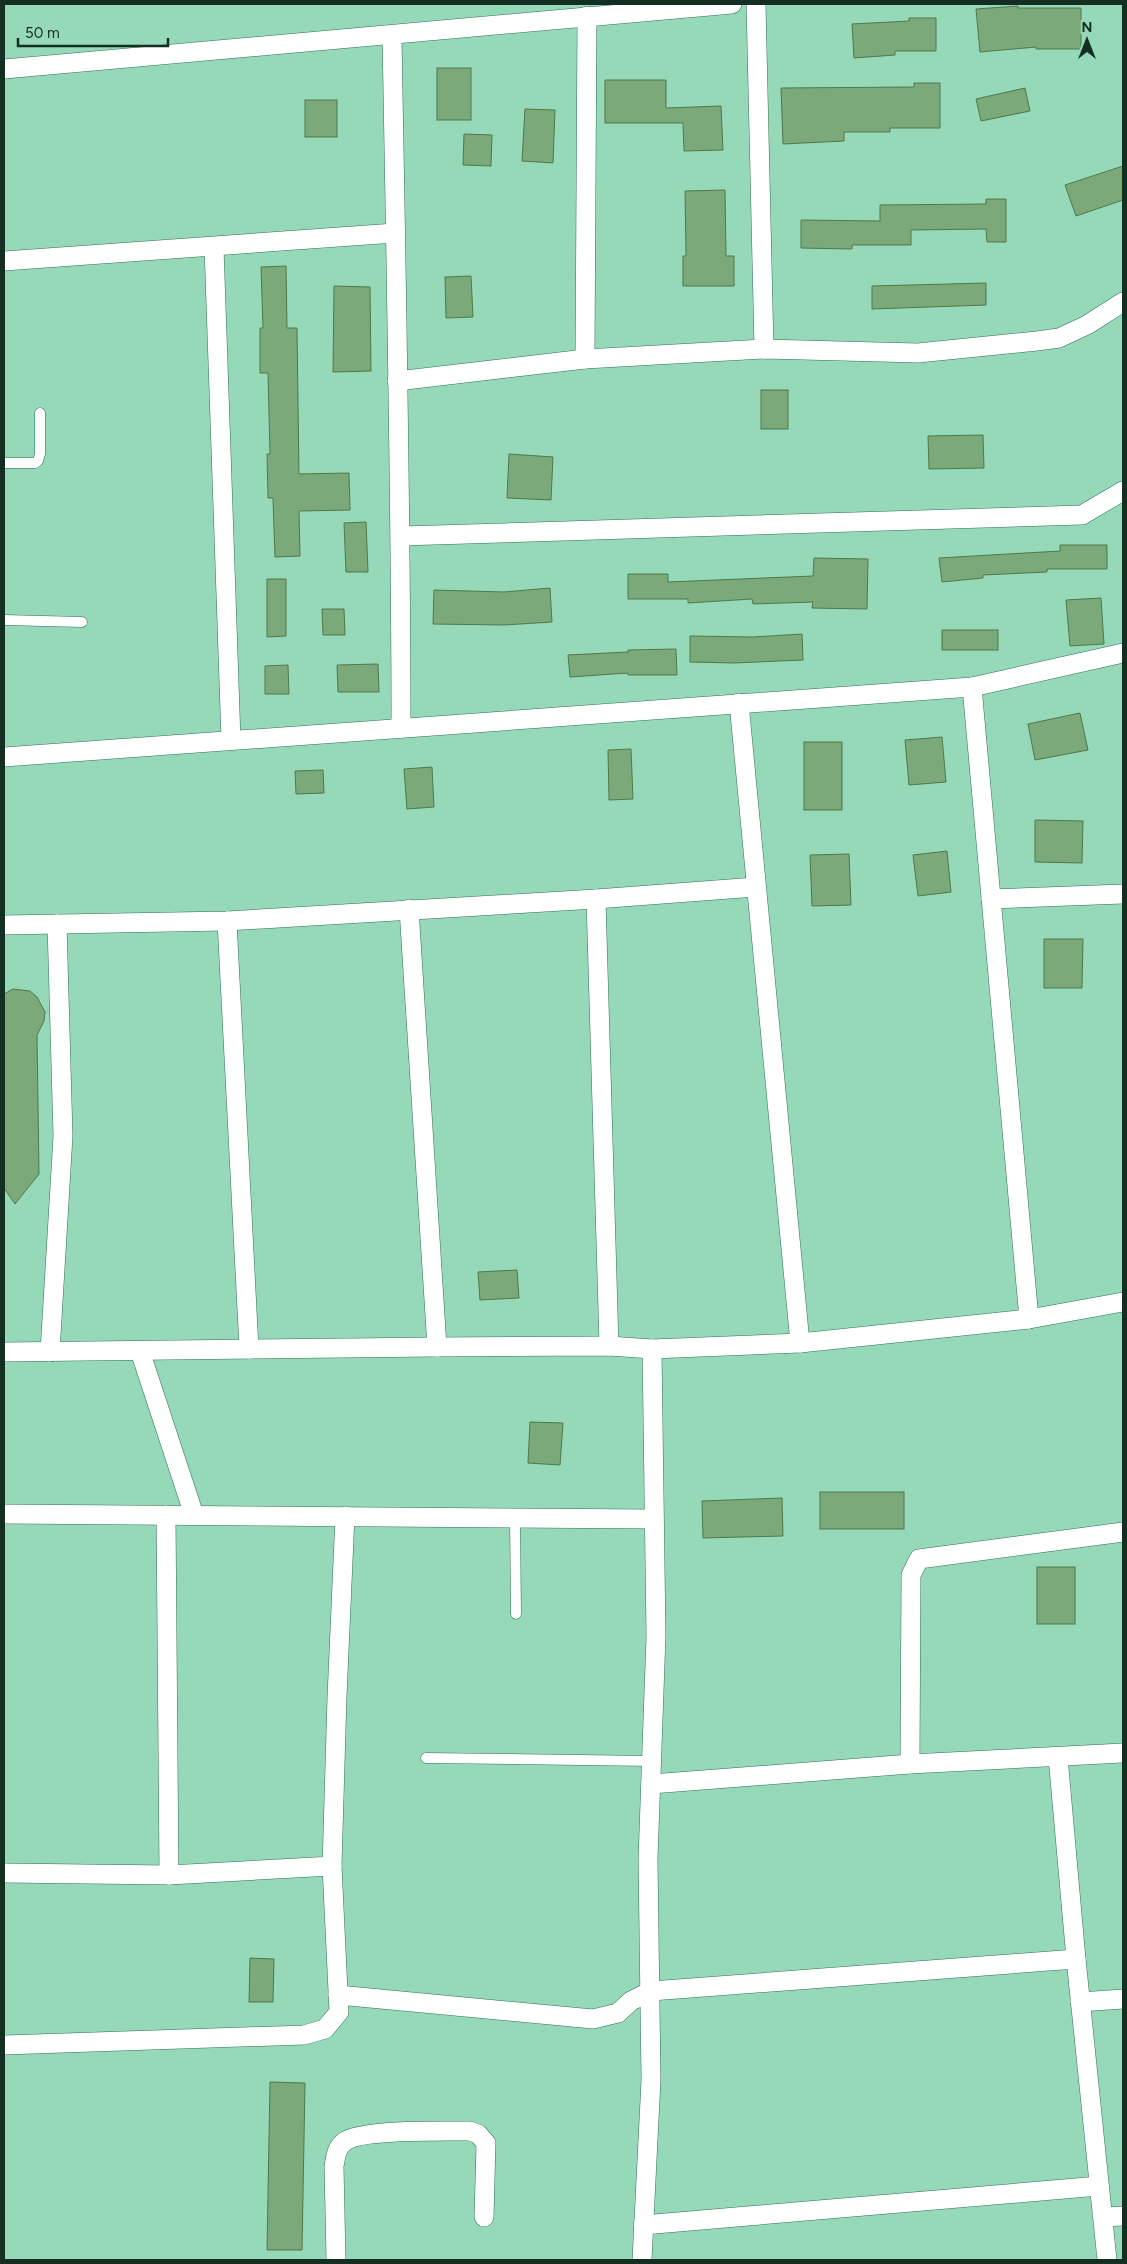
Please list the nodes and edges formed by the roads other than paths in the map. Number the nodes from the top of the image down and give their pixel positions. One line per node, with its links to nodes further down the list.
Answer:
1 (732, 4): 3 (street)
2 (756, 4): 10 (street)
3 (598, 12): 4 (street); 11 (street)
4 (392, 35): 5 (street); 6 (street)
5 (4, 69)
6 (395, 232): 7 (street); 12 (street)
7 (214, 247): 8 (street); 23 (street)
8 (4, 261)
9 (1123, 302): 10 (street)
10 (764, 348): 11 (street)
11 (585, 359): 12 (street)
12 (397, 381): 16 (street)
13 (40, 413): 14 (lane)
14 (4, 463)
15 (1123, 491): 16 (street)
16 (401, 536): 22 (street)
17 (4, 620): 18 (lane)
18 (82, 622)
19 (1123, 653): 20 (street)
20 (972, 686): 21 (street); 28 (street)
21 (739, 703): 22 (street); 25 (street)
22 (401, 728): 23 (street)
23 (231, 740): 24 (street)
24 (4, 757)
25 (756, 887): 27 (street); 35 (street)
26 (1123, 894): 28 (street)
27 (596, 899): 29 (street); 36 (street)
28 (991, 899): 34 (street)
29 (409, 909): 30 (street); 37 (street)
30 (227, 921): 31 (street); 38 (street)
31 (57, 924): 32 (street); 42 (street)
32 (4, 925)
33 (1123, 1302): 34 (street)
34 (1029, 1320): 35 (street)
35 (800, 1343): 39 (street)
36 (609, 1346): 37 (street); 39 (street)
37 (438, 1347): 38 (street)
38 (250, 1349): 40 (street)
39 (652, 1349): 48 (street)
40 (140, 1351): 42 (street); 45 (street)
41 (4, 1352): 42 (street)
42 (50, 1352)
43 (4, 1514): 44 (street)
44 (166, 1515): 45 (street); 59 (street)
45 (194, 1515): 46 (street)
46 (345, 1516): 47 (street); 57 (street)
47 (515, 1518): 48 (street); 50 (lane)
48 (654, 1519): 54 (street)
49 (1123, 1532): 55 (street)
50 (516, 1614)
51 (1123, 1753): 52 (street)
52 (1058, 1757): 55 (street); 60 (street)
53 (426, 1758): 54 (lane)
54 (652, 1760): 56 (street)
55 (910, 1764): 56 (street)
56 (651, 1784): 61 (street)
57 (332, 1866): 59 (street); 62 (street)
58 (4, 1873): 59 (street)
59 (169, 1875)
60 (1076, 1959): 61 (street); 64 (street)
61 (651, 1991): 62 (street); 70 (street)
62 (338, 1995): 65 (street)
63 (1123, 2000): 64 (street)
64 (1080, 2002): 66 (street)
65 (4, 2046)
66 (1099, 2186): 69 (street); 70 (street)
67 (1123, 2216): 69 (street)
68 (484, 2218): 71 (street)
69 (1104, 2218): 73 (street)
70 (643, 2225): 72 (street)
71 (336, 2260)
72 (642, 2260)
73 (1107, 2260)

